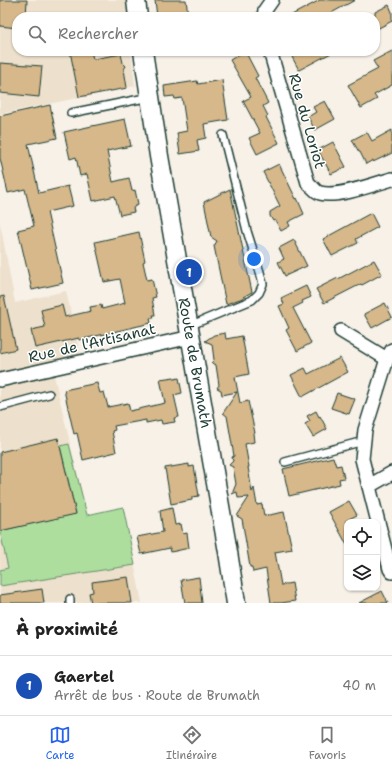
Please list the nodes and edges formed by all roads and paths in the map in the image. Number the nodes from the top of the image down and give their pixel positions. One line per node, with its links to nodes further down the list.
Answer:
1 (136, 0): 3 (main road)
2 (272, 0): 4 (street)
3 (137, 12)
4 (265, 12)
5 (144, 56): 7 (main road, Route de Brumath)
6 (271, 56): 10 (street, Rue du Loriot)
7 (150, 97): 8 (lane); 11 (main road, Route de Brumath)
8 (71, 113)
9 (223, 135): 11 (lane)
10 (392, 179)
11 (190, 331): 14 (street, Rue de l'Artisanat); 22 (main road, Route de Brumath)
12 (340, 331): 13 (street)
13 (390, 355): 17 (street)
14 (0, 380)
15 (49, 394): 16 (lane)
16 (0, 407)
17 (364, 444): 18 (lane); 20 (street)
18 (285, 462)
19 (392, 473): 20 (street)
20 (368, 486): 21 (street)
21 (392, 572)
22 (236, 603)

